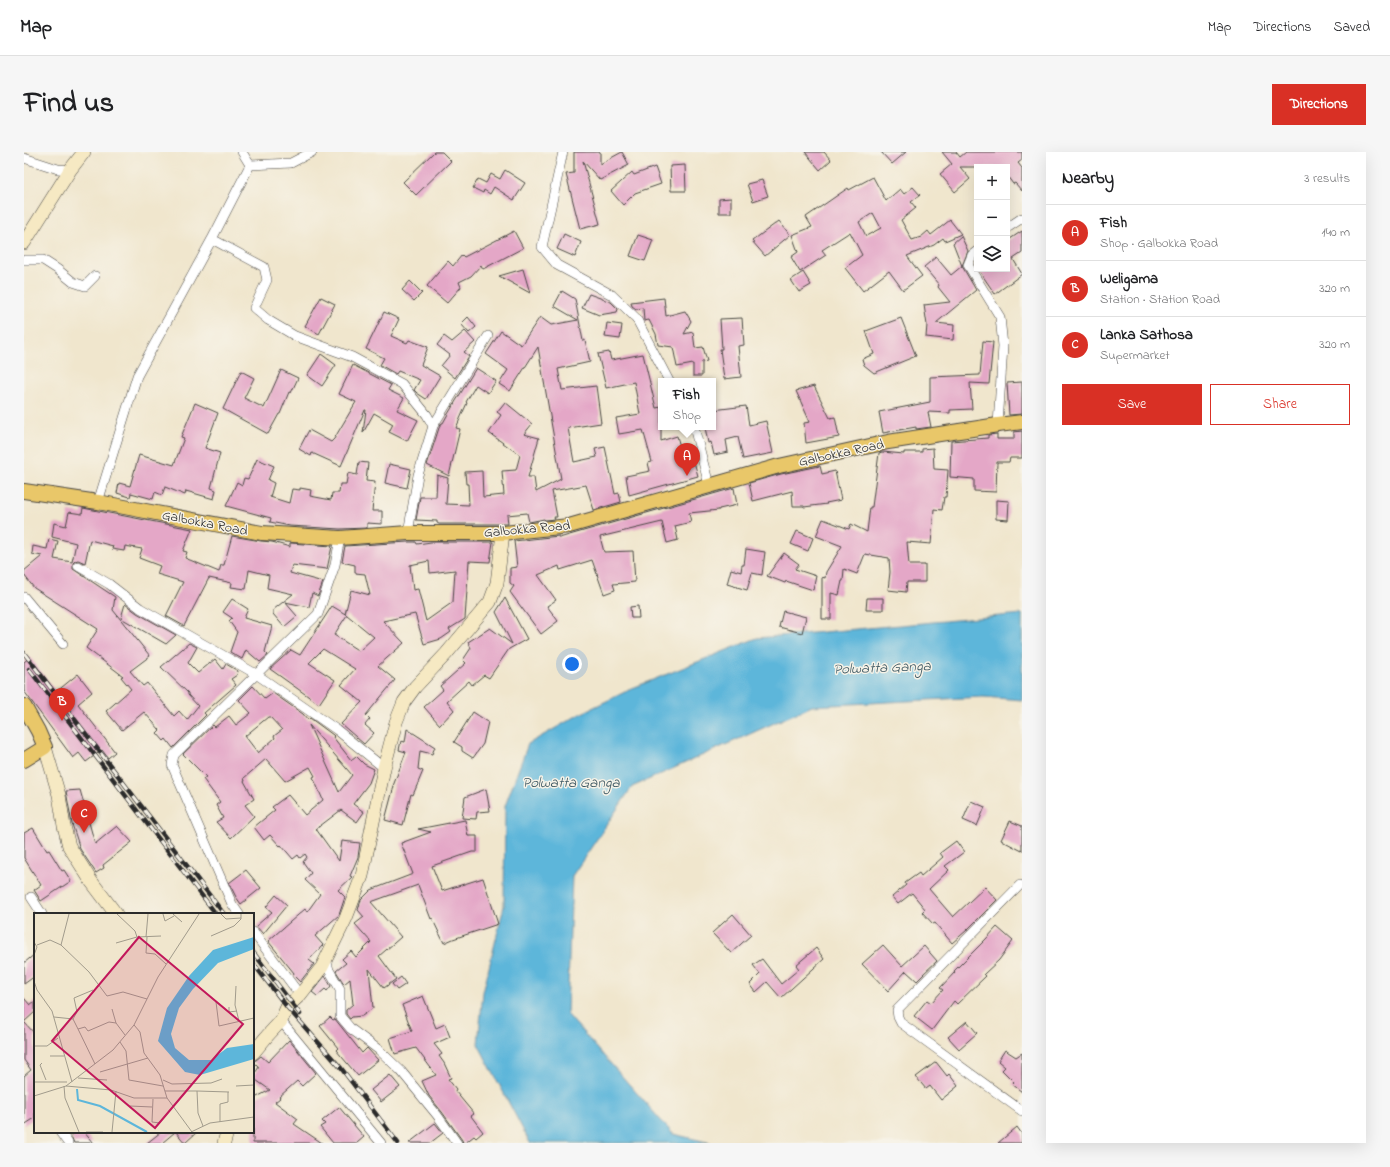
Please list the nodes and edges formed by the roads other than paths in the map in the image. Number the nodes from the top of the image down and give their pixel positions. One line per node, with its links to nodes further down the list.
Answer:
1 (84, 152): 7 (main road)
2 (242, 152): 6 (street)
3 (312, 152): 6 (street)
4 (563, 152): 16 (street)
5 (24, 158): 7 (street)
6 (250, 165): 10 (street)
7 (70, 170): 11 (main road)
8 (1022, 218): 9 (street)
9 (1010, 226)
10 (212, 238): 19 (street); 23 (street)
11 (24, 243)
12 (974, 253): 18 (street)
13 (24, 260): 14 (street)
14 (95, 276)
15 (488, 336): 19 (street)
16 (667, 378)
17 (1022, 422): 18 (main road, Galbokka Road)
18 (998, 425): 21 (main road, Galbokka Road)
19 (433, 426): 24 (street)
20 (695, 430): 21 (street)
21 (709, 485): 25 (main road, Galbokka Road)
22 (24, 490): 23 (main road, Galbokka Road)
23 (98, 502): 26 (main road, Galbokka Road)
24 (408, 533): 25 (main road, Galbokka Road); 26 (main road, Galbokka Road)
25 (503, 533): 34 (main road)
26 (340, 538): 30 (street)
27 (78, 566): 30 (street)
28 (24, 597): 29 (street)
29 (63, 644)
30 (256, 674): 34 (street); 39 (street)
31 (24, 706): 32 (main road)
32 (45, 747): 33 (main road); 38 (main road)
33 (24, 760)
34 (384, 768): 41 (main road)
35 (1020, 885): 45 (street)
36 (31, 897): 37 (street)
37 (41, 913)
38 (115, 913)
39 (239, 913)
40 (254, 933): 42 (street)
41 (326, 959): 42 (main road); 51 (street)
42 (300, 995): 43 (main road)
43 (281, 1021): 44 (main road); 50 (street)
44 (254, 1052)
45 (1022, 1110)
46 (61, 1133): 48 (street)
47 (227, 1133): 49 (main road)
48 (68, 1143)
49 (224, 1143)
50 (381, 1143)
51 (457, 1143)

